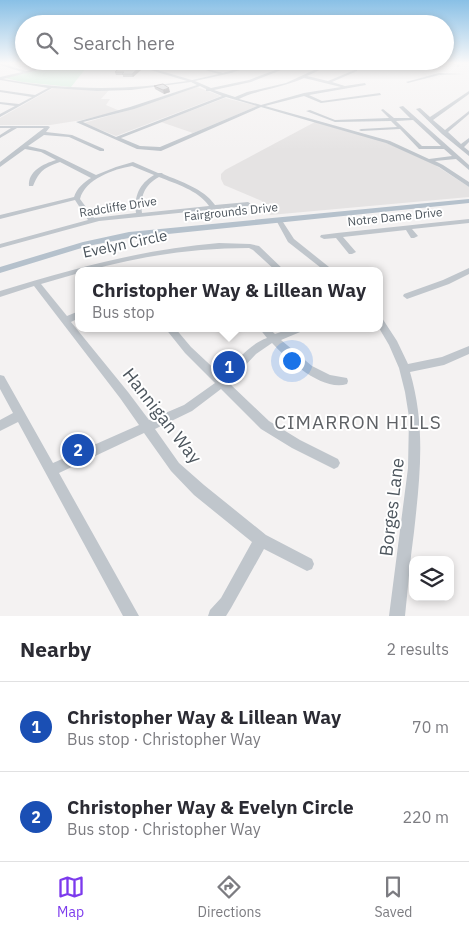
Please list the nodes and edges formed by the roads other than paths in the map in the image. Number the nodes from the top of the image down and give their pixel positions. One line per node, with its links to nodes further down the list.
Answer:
1 (5, 92): 12 (street)
2 (44, 92): 12 (street)
3 (180, 92): 38 (street)
4 (211, 92): 13 (street)
5 (254, 92): 14 (street)
6 (316, 92): 9 (street)
7 (358, 92): 11 (street)
8 (469, 92): 30 (street)
9 (304, 94): 11 (street); 15 (street)
10 (380, 94): 11 (street)
11 (364, 95)
12 (36, 96): 18 (street)
13 (224, 97): 14 (street); 38 (street)
14 (235, 98): 19 (street)
15 (277, 100): 17 (street); 19 (street)
16 (0, 103): 18 (street)
17 (283, 103)
18 (19, 105): 26 (street)
19 (262, 106): 38 (street); 48 (street)
20 (401, 107): 27 (street)
21 (418, 109): 30 (street)
22 (383, 110): 29 (street)
23 (308, 111): 28 (street)
24 (364, 112): 28 (street)
25 (469, 112): 36 (street)
26 (0, 116)
27 (415, 119): 29 (street); 43 (street)
28 (371, 120): 29 (street)
29 (392, 120): 33 (street)
30 (429, 120): 36 (street)
31 (0, 127): 32 (street)
32 (15, 128): 35 (street); 37 (street)
33 (401, 128): 34 (street); 39 (street)
34 (361, 130)
35 (43, 133): 42 (street); 44 (street)
36 (444, 133): 45 (street)
37 (0, 137)
38 (117, 138)
39 (411, 138): 40 (street); 43 (street)
40 (391, 139)
41 (469, 139): 45 (street)
42 (24, 147): 47 (street); 49 (street)
43 (446, 147): 46 (street)
44 (102, 150)
45 (466, 151)
46 (457, 157): 48 (street); 50 (street)
47 (60, 160): 52 (street); 53 (street)
48 (429, 160): 54 (street)
49 (0, 165)
50 (469, 168)
51 (160, 174): 52 (street); 58 (street); 59 (street)
52 (96, 178): 55 (street)
53 (30, 185)
54 (469, 185)
55 (77, 198): 60 (street); 61 (street)
56 (469, 201): 62 (main road, Fairgrounds Drive)
57 (248, 204): 58 (street, Radcliffe Drive)
58 (212, 206): 59 (street, Radcliffe Drive)
59 (140, 214): 61 (street, Radcliffe Drive)
60 (0, 217)
61 (92, 220): 68 (street, Radcliffe Drive)
62 (278, 220): 72 (street); 73 (main road, Fairgrounds Drive)
63 (469, 221): 64 (street, Notre Dame Drive)
64 (406, 227): 65 (street, Notre Dame Drive); 67 (street)
65 (337, 235): 66 (street, Notre Dame Drive); 69 (street)
66 (324, 236)
67 (414, 236)
68 (0, 246)
69 (352, 252)
70 (93, 267): 71 (street, Evelyn Circle)
71 (277, 267)
72 (325, 267)
73 (0, 270)
74 (469, 271): 78 (street)
75 (75, 272): 76 (street, Evelyn Circle)
76 (36, 283): 77 (street, Evelyn Circle); 80 (street, Hannigan Way)
77 (0, 294)
78 (407, 296)
79 (75, 316): 80 (street)
80 (65, 320): 93 (street, Hannigan Way)
81 (383, 325): 87 (street, Borges Lane)
82 (172, 332): 90 (street)
83 (267, 332): 85 (street)
84 (290, 332): 85 (street)
85 (273, 338): 89 (street); 90 (street)
86 (469, 350): 87 (street)
87 (405, 369): 100 (street, Borges Lane)
88 (0, 379): 91 (street)
89 (343, 381)
90 (222, 383): 93 (street); 94 (street)
91 (20, 415): 92 (street); 95 (street)
92 (0, 426)
93 (147, 427): 95 (street); 96 (street, Hannigan Way)
94 (334, 463)
95 (51, 470): 98 (street)
96 (261, 540): 97 (street, Hannigan Way); 99 (street)
97 (306, 564)
98 (131, 616)
99 (216, 616)
100 (397, 616)

